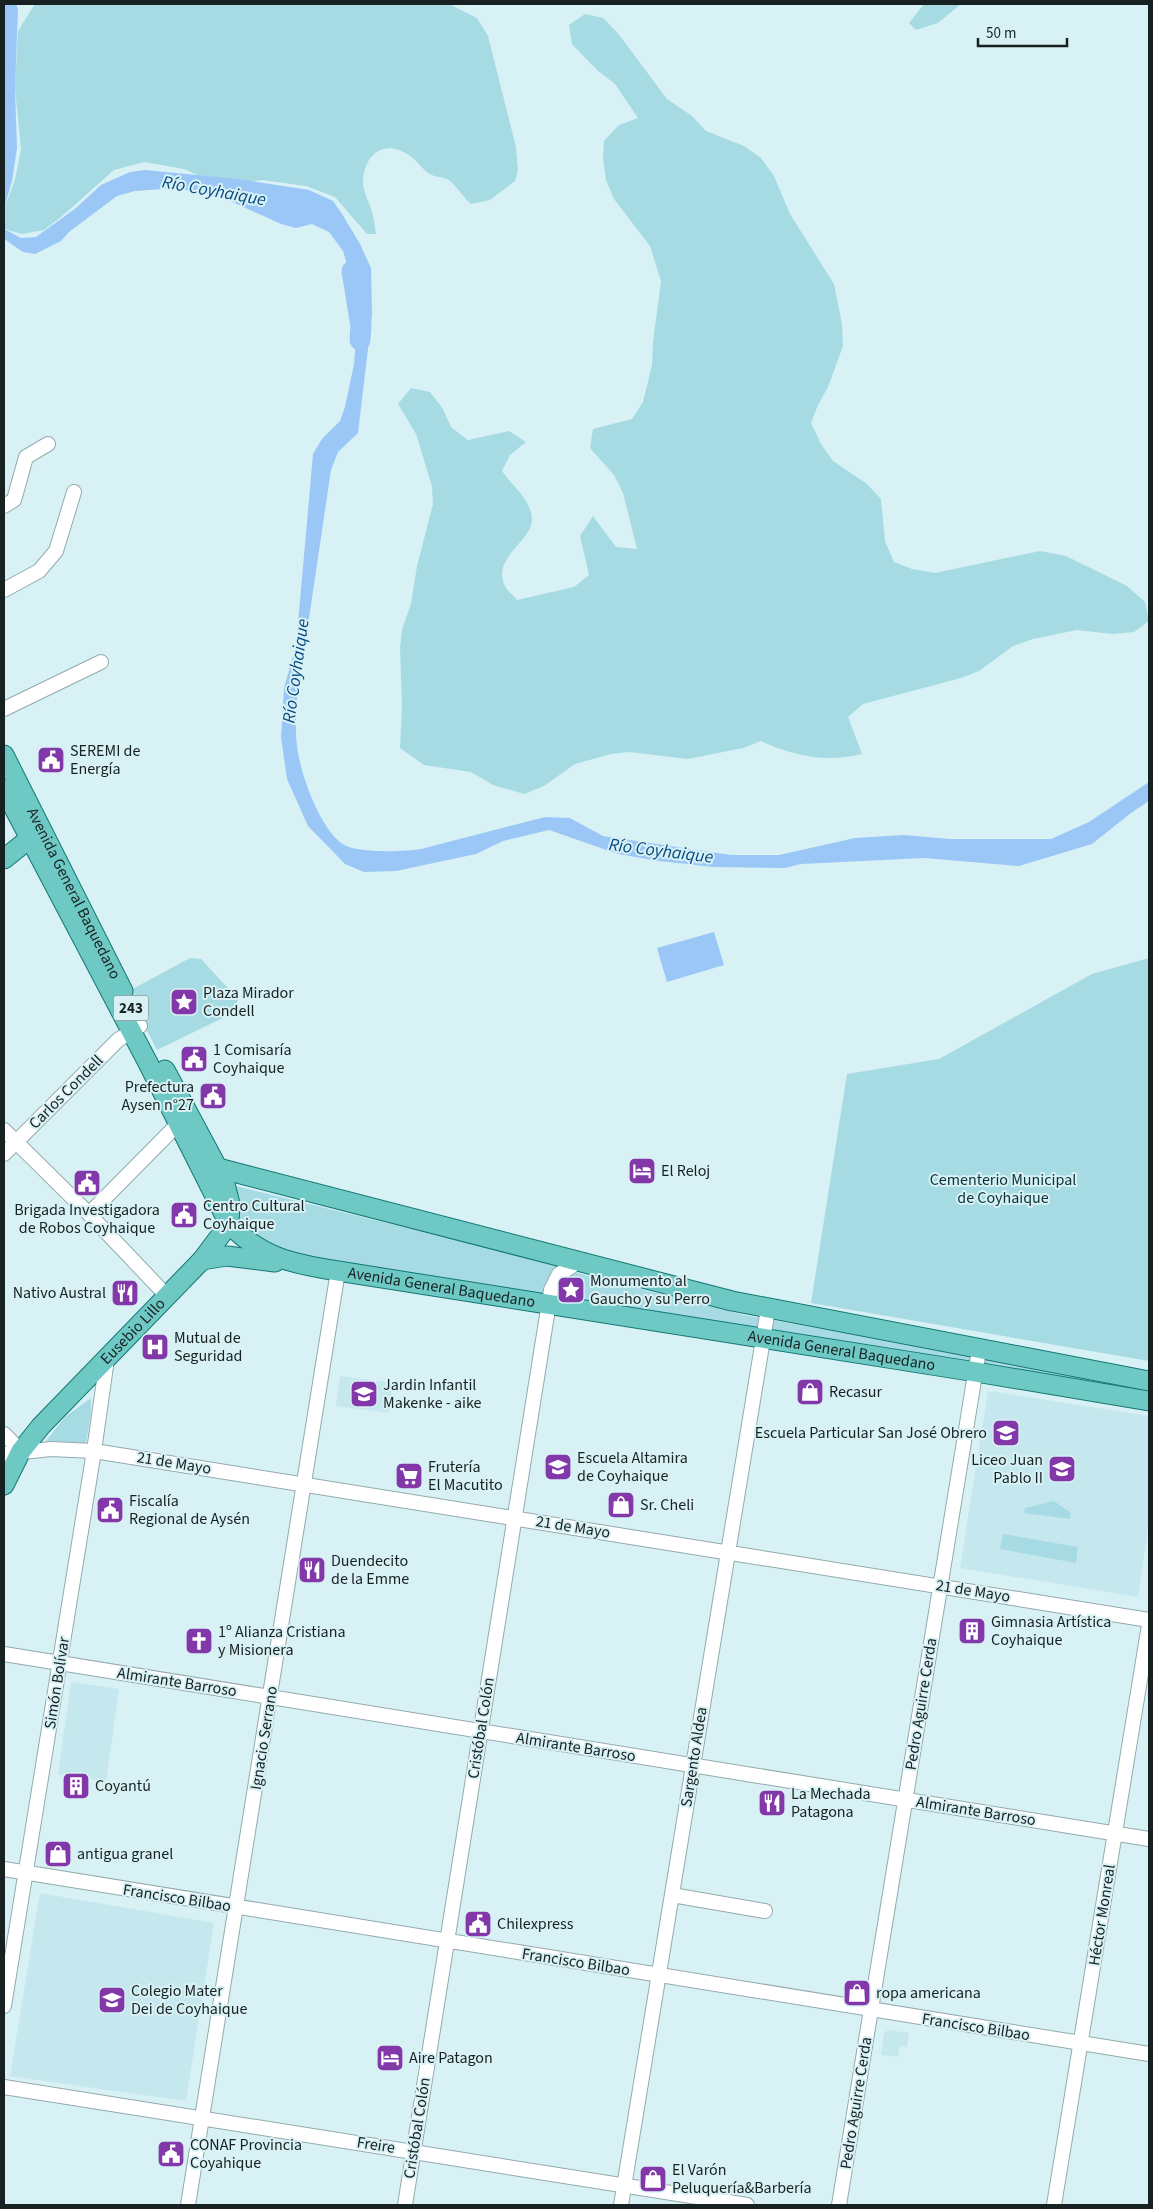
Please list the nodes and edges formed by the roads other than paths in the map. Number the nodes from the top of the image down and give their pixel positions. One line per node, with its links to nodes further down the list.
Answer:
1 (48, 444): 3 (street)
2 (74, 492): 4 (street)
3 (4, 506)
4 (4, 590)
5 (101, 662): 6 (street)
6 (4, 709)
7 (4, 755): 10 (main road, Avenida General Baquedano / 243)
8 (4, 789): 9 (main road, Avenida General Baquedano / 243)
9 (29, 839): 10 (main road); 11 (main road); 12 (main road, Avenida General Baquedano / 243)
10 (51, 845): 12 (main road, Avenida General Baquedano / 243)
11 (4, 859)
12 (136, 1028): 13 (main road, Avenida General Baquedano / 243); 15 (street, Carlos Condell); 17 (main road, Avenida General Baquedano / 243)
13 (178, 1124): 18 (street); 19 (main road, Avenida General Baquedano / 243)
14 (4, 1130): 15 (street)
15 (16, 1142): 16 (street, Carlos Condell); 18 (street)
16 (4, 1154)
17 (218, 1168): 19 (main road); 21 (main road, Avenida General Baquedano)
18 (89, 1214): 24 (street)
19 (229, 1224): 20 (main road, Eusebio Lillo); 22 (main road, Avenida General Baquedano / 243)
20 (202, 1260): 22 (main road); 24 (main road, Eusebio Lillo)
21 (577, 1263): 25 (street, Cristóbal Colón); 26 (main road, Avenida General Baquedano)
22 (296, 1264): 23 (main road, Avenida General Baquedano / 243)
23 (338, 1271): 25 (main road, Avenida General Baquedano / 243); 36 (street, Ignacio Serrano)
24 (167, 1296): 29 (main road, Eusebio Lillo)
25 (550, 1306): 27 (main road, Avenida General Baquedano / 243); 38 (street, Cristóbal Colón)
26 (768, 1309): 27 (street, Sargento Aldea); 28 (main road, Avenida General Baquedano)
27 (763, 1338): 30 (main road, Avenida General Baquedano / 243); 39 (street, Sargento Aldea)
28 (979, 1350): 30 (street, Pedro Aguirre Cerda); 31 (main road, Avenida General Baquedano)
29 (106, 1359): 34 (street, Simón Bolívar); 35 (main road, Eusebio Lillo)
30 (976, 1372): 32 (main road, Avenida General Baquedano / 243); 40 (street, Pedro Aguirre Cerda)
31 (1149, 1380)
32 (1149, 1401)
33 (4, 1434): 35 (street)
34 (94, 1451): 35 (street, 21 de Mayo); 36 (street, 21 de Mayo); 44 (street, Simón Bolívar)
35 (12, 1453): 37 (main road, Eusebio Lillo)
36 (304, 1483): 38 (street, 21 de Mayo); 45 (street, Ignacio Serrano)
37 (4, 1485)
38 (515, 1517): 39 (street, 21 de Mayo); 46 (street, Cristóbal Colón)
39 (728, 1552): 40 (street, 21 de Mayo); 47 (street, Sargento Aldea)
40 (940, 1586): 41 (street, 21 de Mayo); 48 (street, Pedro Aguirre Cerda)
41 (1149, 1620)
42 (1149, 1625): 49 (street, Héctor Monreal)
43 (4, 1654): 44 (street, Almirante Barroso)
44 (60, 1663): 45 (street, Almirante Barroso); 52 (street, Simón Bolívar)
45 (270, 1697): 46 (street, Almirante Barroso); 54 (street, Ignacio Serrano)
46 (480, 1731): 47 (street, Almirante Barroso); 56 (street, Cristóbal Colón)
47 (693, 1765): 48 (street, Almirante Barroso); 53 (street, Sargento Aldea)
48 (905, 1800): 49 (street, Almirante Barroso); 59 (street, Pedro Aguirre Cerda)
49 (1115, 1834): 50 (street, Almirante Barroso); 60 (street, Héctor Monreal)
50 (1149, 1839)
51 (4, 1869): 52 (street, Francisco Bilbao)
52 (26, 1872): 54 (street, Francisco Bilbao); 58 (street, Simón Bolívar)
53 (672, 1895): 55 (street); 57 (street, Sargento Aldea)
54 (237, 1907): 56 (street, Francisco Bilbao); 63 (street, Ignacio Serrano)
55 (765, 1910)
56 (446, 1941): 57 (street, Francisco Bilbao); 64 (street, Cristóbal Colón)
57 (658, 1975): 59 (street, Francisco Bilbao); 65 (street, Sargento Aldea)
58 (4, 2006)
59 (871, 2010): 60 (street, Francisco Bilbao); 70 (street, Pedro Aguirre Cerda)
60 (1081, 2044): 61 (street, Francisco Bilbao); 71 (street, Héctor Monreal)
61 (1149, 2054)
62 (4, 2087): 63 (street, Freire)
63 (202, 2117): 64 (street, Freire); 66 (street, Ignacio Serrano)
64 (414, 2152): 65 (street, Freire); 67 (street, Cristóbal Colón)
65 (624, 2186): 68 (street, Sargento Aldea); 69 (street, Freire)
66 (188, 2205)
67 (405, 2205)
68 (621, 2205)
69 (747, 2205)
70 (839, 2205)
71 (1054, 2205)

